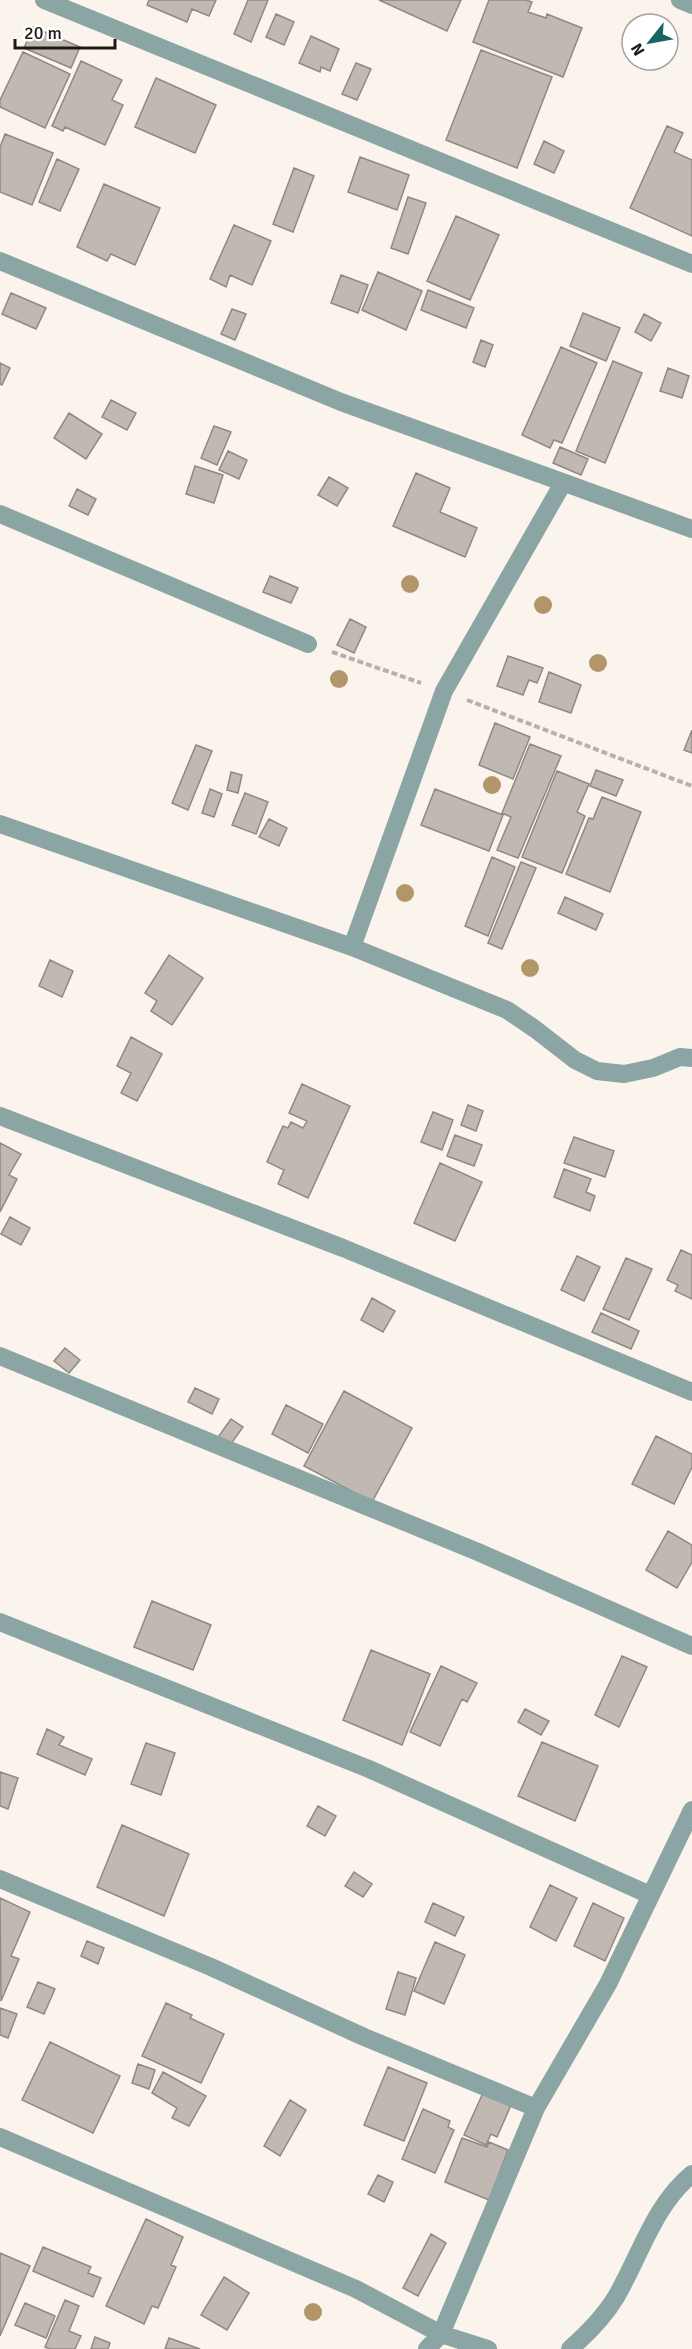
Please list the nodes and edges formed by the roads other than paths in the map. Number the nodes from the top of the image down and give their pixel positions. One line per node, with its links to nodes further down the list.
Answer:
1 (44, 0): 5 (street)
2 (680, 0): 3 (street)
3 (692, 5)
4 (0, 261): 6 (street)
5 (692, 264)
6 (563, 483): 8 (street); 11 (street)
7 (0, 514): 9 (street)
8 (692, 530)
9 (308, 644)
10 (0, 824): 11 (street)
11 (352, 947): 12 (street)
12 (692, 1058)
13 (0, 1116): 15 (street)
14 (0, 1356): 17 (street)
15 (692, 1392)
16 (0, 1622): 20 (street)
17 (692, 1646)
18 (692, 1812): 20 (street)
19 (0, 1879): 21 (street)
20 (650, 1895): 21 (street)
21 (537, 2108): 24 (street)
22 (0, 2137): 24 (street)
23 (692, 2174): 27 (street)
24 (441, 2334): 25 (street); 26 (street)
25 (427, 2349)
26 (489, 2349)
27 (570, 2349)

